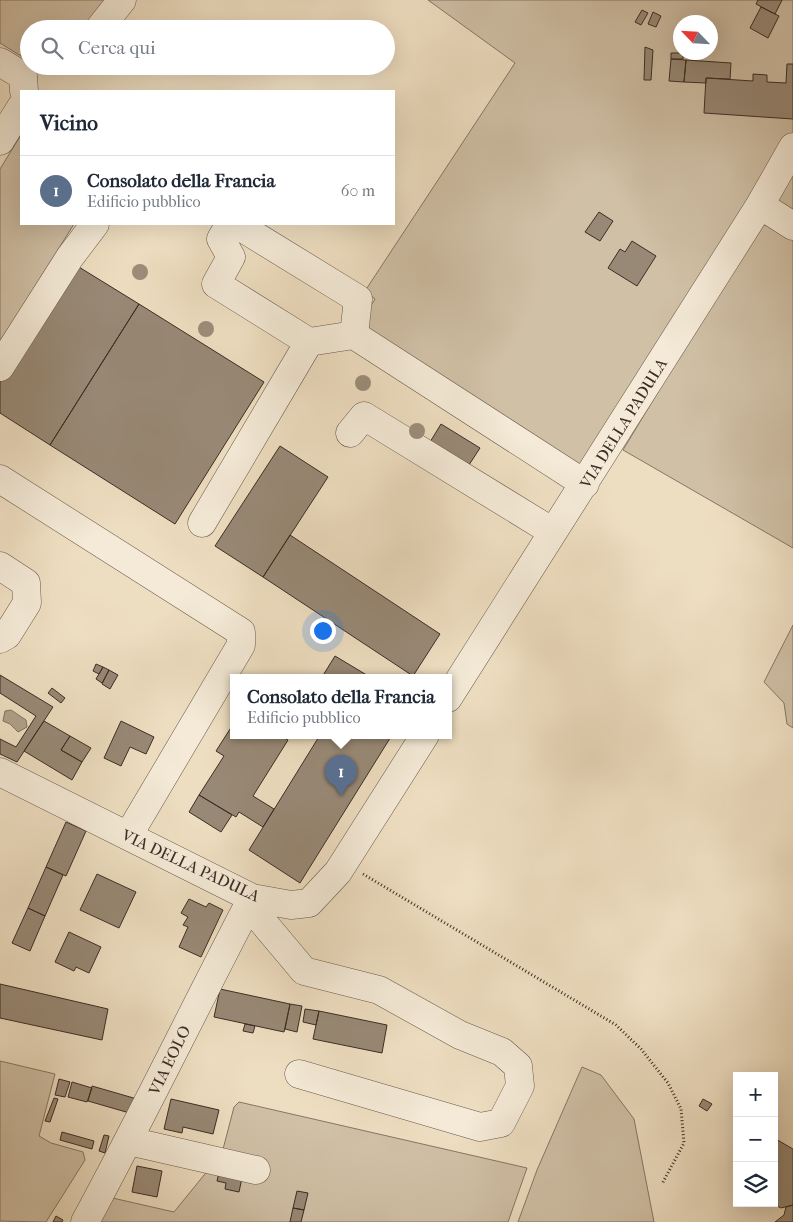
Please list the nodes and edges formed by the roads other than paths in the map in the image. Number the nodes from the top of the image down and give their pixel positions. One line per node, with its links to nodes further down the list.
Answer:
1 (122, 0): 2 (street)
2 (106, 20)
3 (0, 62): 4 (street)
4 (20, 74)
5 (21, 75): 6 (street)
6 (24, 90)
7 (20, 109): 8 (street)
8 (0, 141)
9 (793, 147): 10 (street, VIA DELLA PADULA)
10 (760, 205): 14 (street); 20 (street, VIA DELLA PADULA)
11 (95, 225): 17 (street)
12 (229, 225): 16 (street)
13 (238, 225): 15 (street)
14 (793, 226)
15 (354, 335): 16 (street); 20 (street)
16 (309, 342): 21 (street)
17 (0, 367)
18 (350, 433): 22 (street)
19 (0, 479): 28 (street)
20 (585, 484): 22 (street, VIA DELLA PADULA)
21 (202, 523)
22 (553, 532): 25 (street, VIA DELLA PADULA)
23 (0, 566): 24 (street)
24 (0, 639)
25 (452, 692)
26 (422, 739): 29 (street, VIA DELLA PADULA)
27 (0, 772): 28 (street, VIA DELLA PADULA)
28 (128, 836): 29 (street, VIA DELLA PADULA)
29 (252, 898): 30 (street); 31 (street, VIA EOLO)
30 (299, 1074)
31 (129, 1141): 32 (street); 33 (street, VIA EOLO)
32 (256, 1170)
33 (85, 1222)

